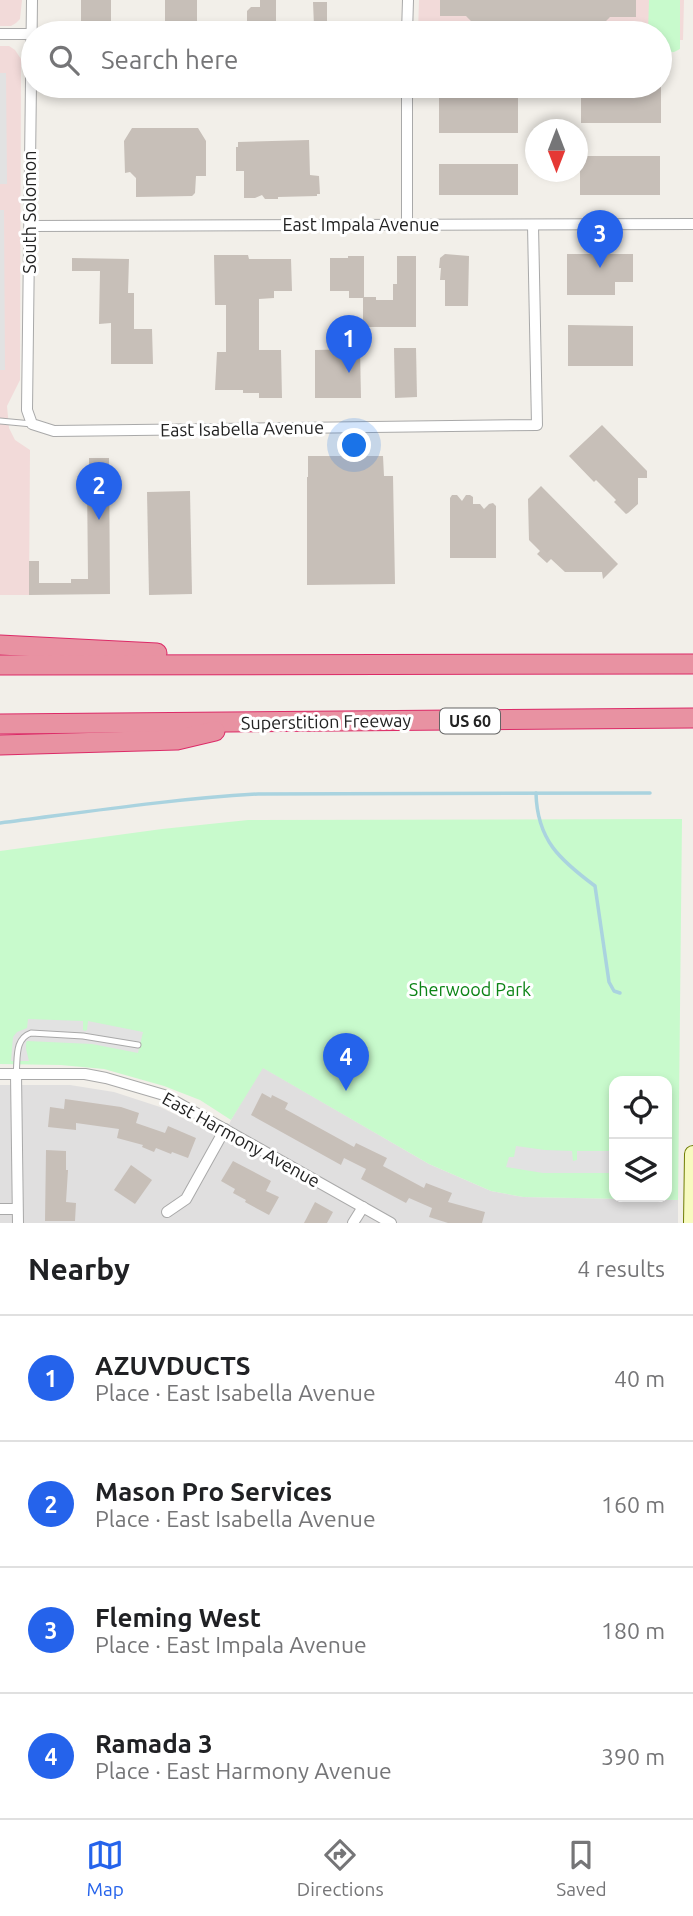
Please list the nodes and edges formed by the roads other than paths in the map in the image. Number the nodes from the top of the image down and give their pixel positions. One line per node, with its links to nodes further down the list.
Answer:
1 (32, 0): 3 (street, South Solomon)
2 (408, 0): 4 (street)
3 (31, 21)
4 (407, 21)
5 (0, 34): 6 (street)
6 (21, 34)
7 (30, 98): 12 (street, South Solomon)
8 (407, 98): 10 (street)
9 (693, 224): 11 (street, East Impala Avenue)
10 (407, 225): 11 (street, East Impala Avenue); 12 (street, East Impala Avenue)
11 (533, 225): 14 (street, East Isabella Avenue)
12 (30, 226): 14 (street, South Solomon)
13 (0, 421): 14 (lane)
14 (32, 424)
15 (0, 645): 16 (highway)
16 (410, 664): 17 (highway); 18 (highway)
17 (693, 664)
18 (0, 665)
19 (693, 718): 20 (highway, Superstition Freeway / US 60)
20 (247, 723): 21 (highway, Superstition Freeway / US 60); 22 (highway)
21 (0, 724)
22 (0, 745)
23 (138, 1045): 25 (lane)
24 (0, 1074): 25 (street, East Harmony Avenue)
25 (16, 1074): 26 (street, East Harmony Avenue); 30 (street)
26 (225, 1129): 28 (street, East Harmony Avenue); 31 (street)
27 (693, 1154): 35 (street)
28 (363, 1207): 33 (street); 34 (street, East Harmony Avenue)
29 (0, 1209): 30 (street)
30 (17, 1209): 32 (street)
31 (167, 1212)
32 (18, 1223)
33 (353, 1223)
34 (391, 1223)
35 (692, 1223)

